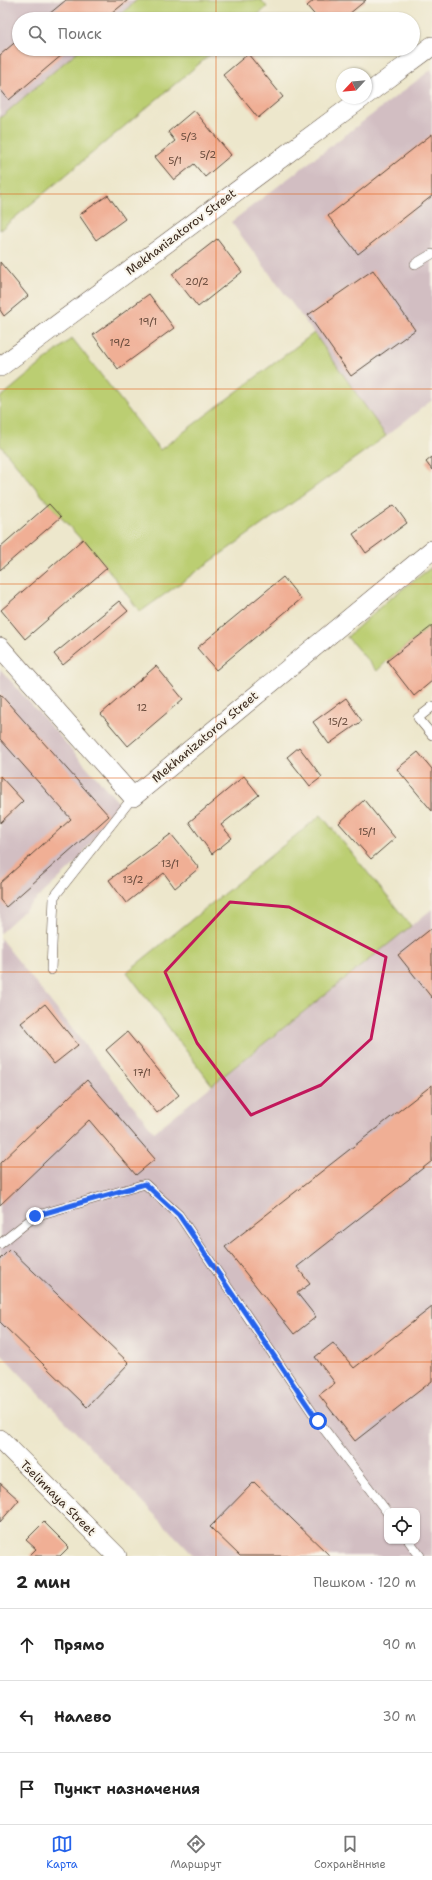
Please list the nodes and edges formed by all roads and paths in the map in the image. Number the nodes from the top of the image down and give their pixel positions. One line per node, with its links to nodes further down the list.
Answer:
1 (432, 46): 2 (street)
2 (420, 55)
3 (419, 56): 4 (street)
4 (372, 91)
5 (354, 104): 8 (street, Mekhanizatorov Street)
6 (432, 254): 7 (lane)
7 (415, 264)
8 (0, 366)
9 (432, 550): 13 (street, Mekhanizatorov Street)
10 (0, 647): 13 (street)
11 (432, 707): 12 (lane)
12 (432, 735)
13 (134, 797): 14 (lane)
14 (51, 970)
15 (0, 1244): 17 (lane)
16 (0, 1439): 19 (street, Tselinnaya Street)
17 (384, 1508)
18 (411, 1544): 20 (lane)
19 (117, 1556)
20 (420, 1556)

